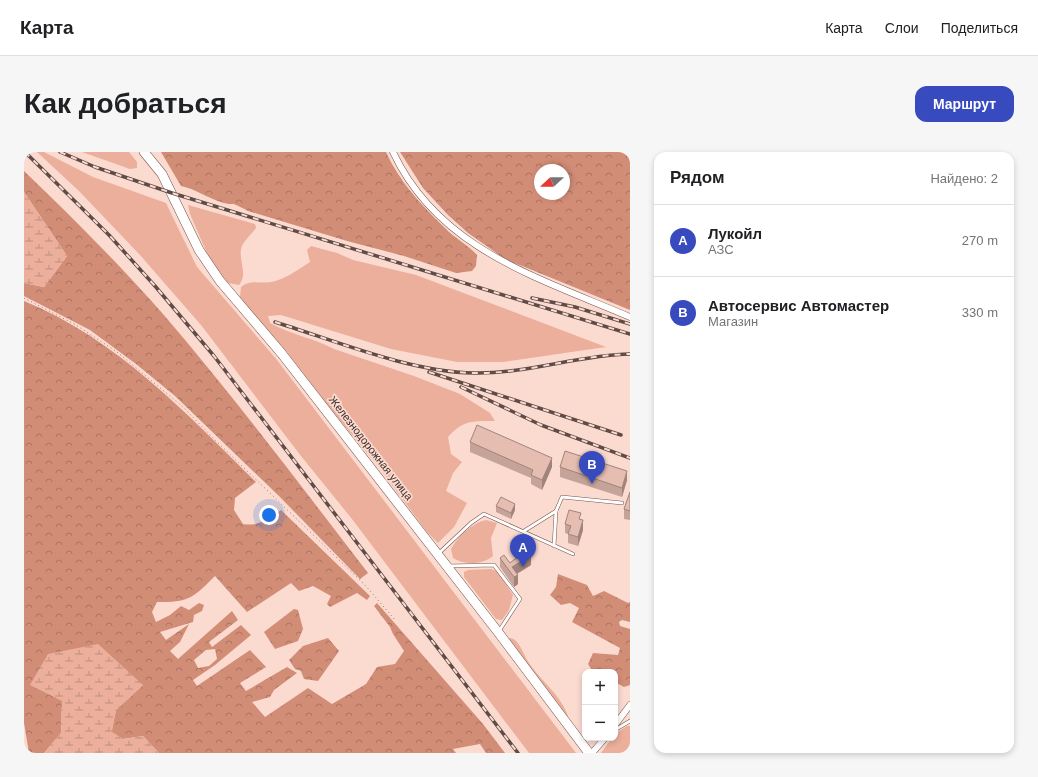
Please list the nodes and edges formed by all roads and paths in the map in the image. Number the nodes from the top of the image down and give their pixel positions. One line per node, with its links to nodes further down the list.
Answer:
1 (144, 152): 9 (main road, Железнодорожная улица)
2 (393, 152): 4 (street)
3 (24, 298): 12 (path)
4 (630, 317)
5 (622, 503): 6 (lane)
6 (556, 511): 7 (lane); 8 (lane)
7 (524, 531): 8 (lane); 9 (lane)
8 (554, 546): 10 (lane)
9 (438, 554): 11 (main road, Железнодорожная улица)
10 (574, 554)
11 (446, 566): 13 (main road, Железнодорожная улица); 13 (lane)
12 (396, 621)
13 (498, 632): 19 (main road, Железнодорожная улица)
14 (630, 705): 15 (street)
15 (618, 721)
16 (630, 721): 17 (lane)
17 (618, 728)
18 (600, 741): 20 (street)
19 (589, 753)
20 (592, 753)

